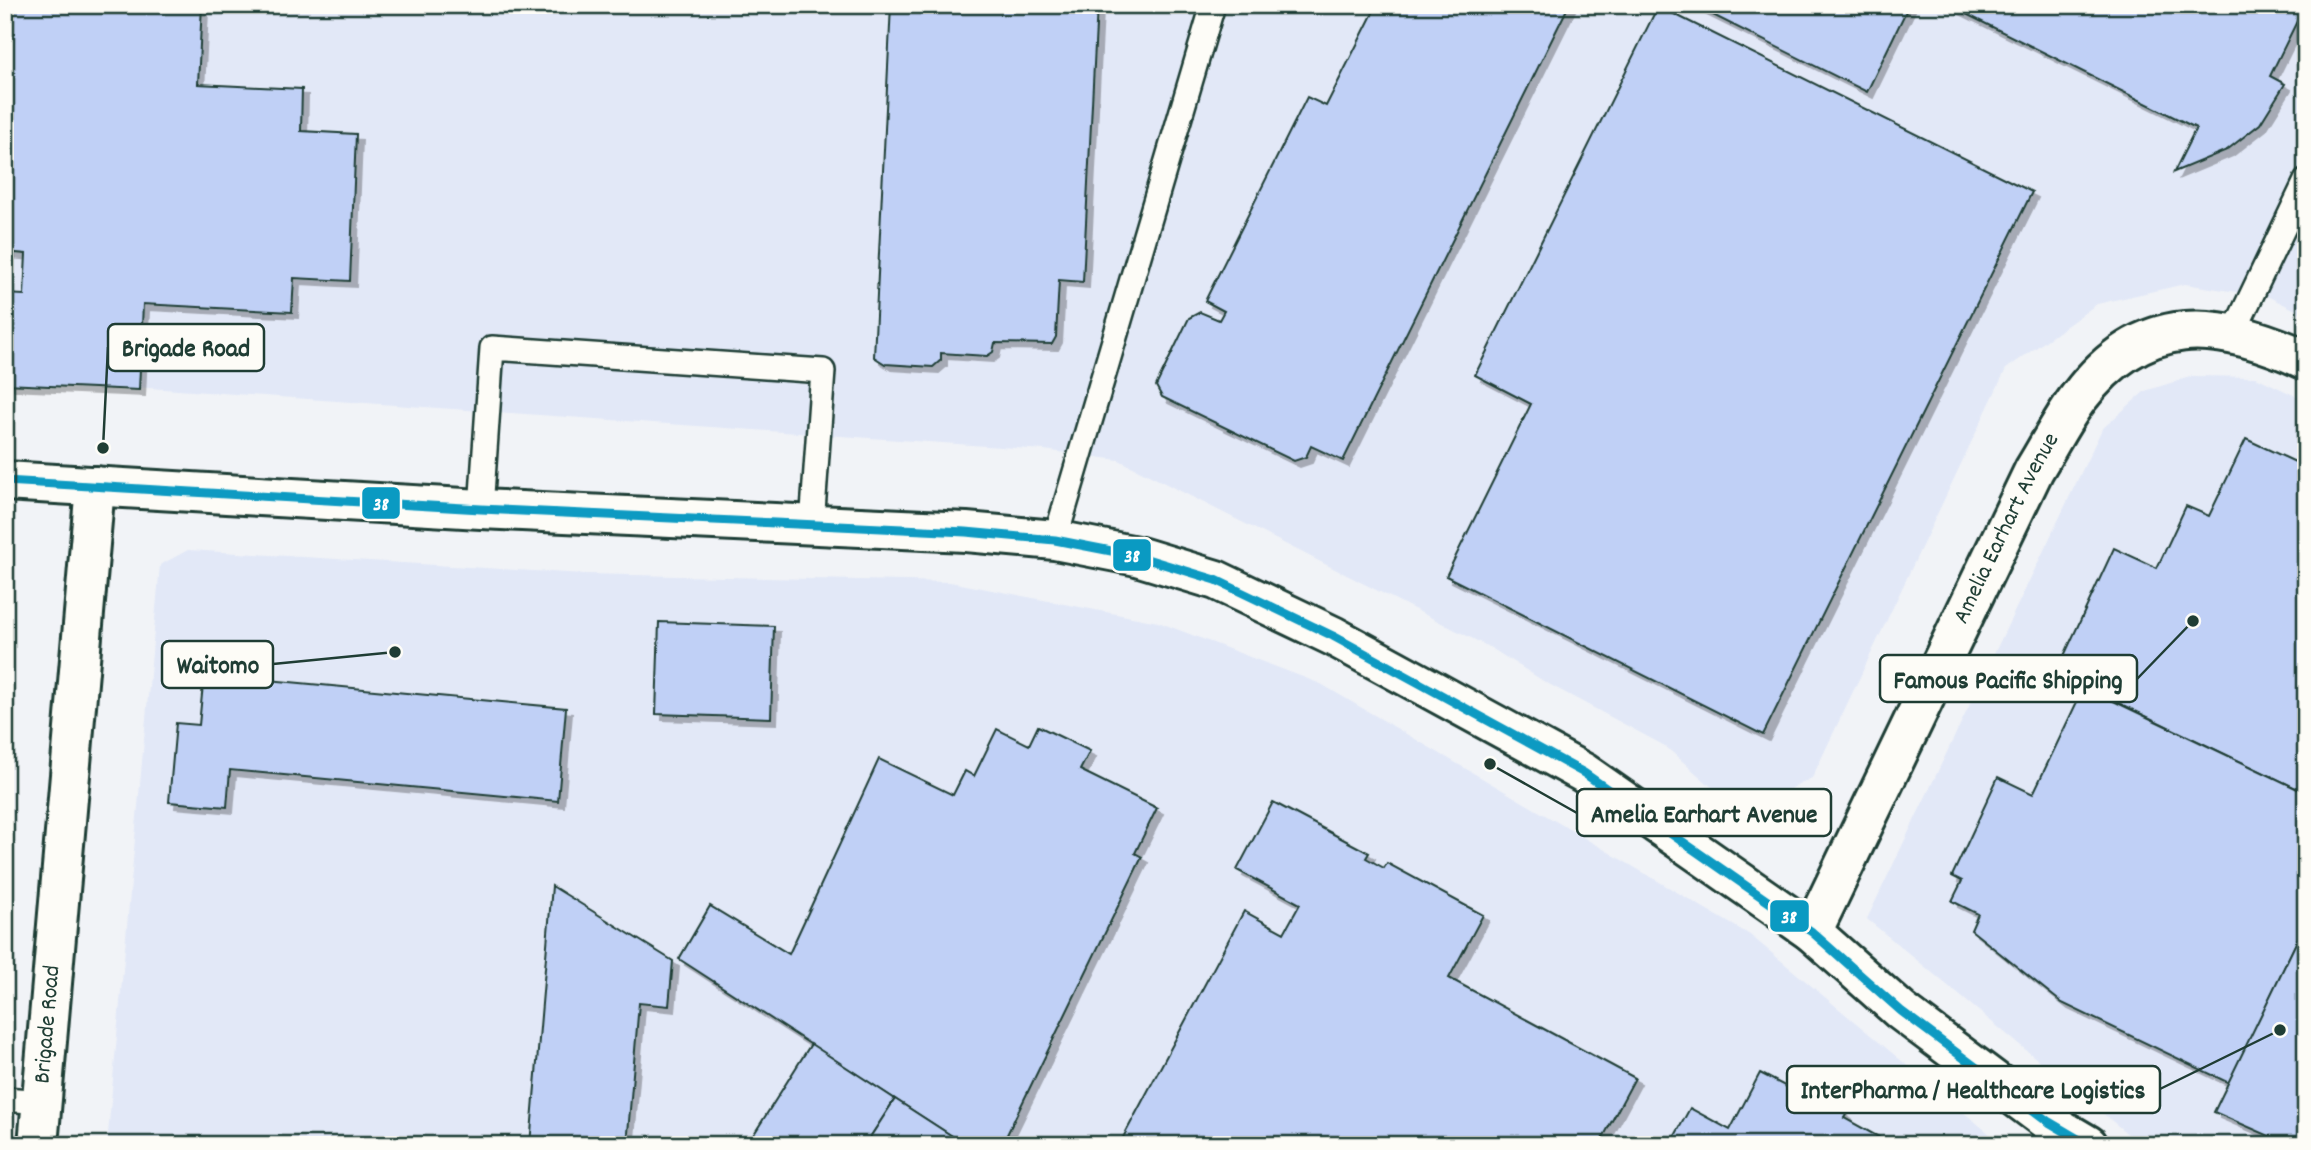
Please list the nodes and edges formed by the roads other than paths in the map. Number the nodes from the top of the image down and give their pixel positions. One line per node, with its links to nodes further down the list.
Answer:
1 (1213, 5): 9 (lane)
2 (2306, 181): 3 (lane)
3 (2233, 334): 4 (street, Amelia Earhart Avenue); 10 (street, Amelia Earhart Avenue)
4 (2306, 360)
5 (5, 481): 6 (street)
6 (95, 486): 7 (street); 11 (street, Brigade Road)
7 (481, 509): 8 (street); 8 (lane)
8 (812, 525): 9 (street)
9 (1055, 540): 10 (street)
10 (1812, 932): 13 (street)
11 (23, 1100): 12 (street, Brigade Road)
12 (38, 1145)
13 (2088, 1145)

